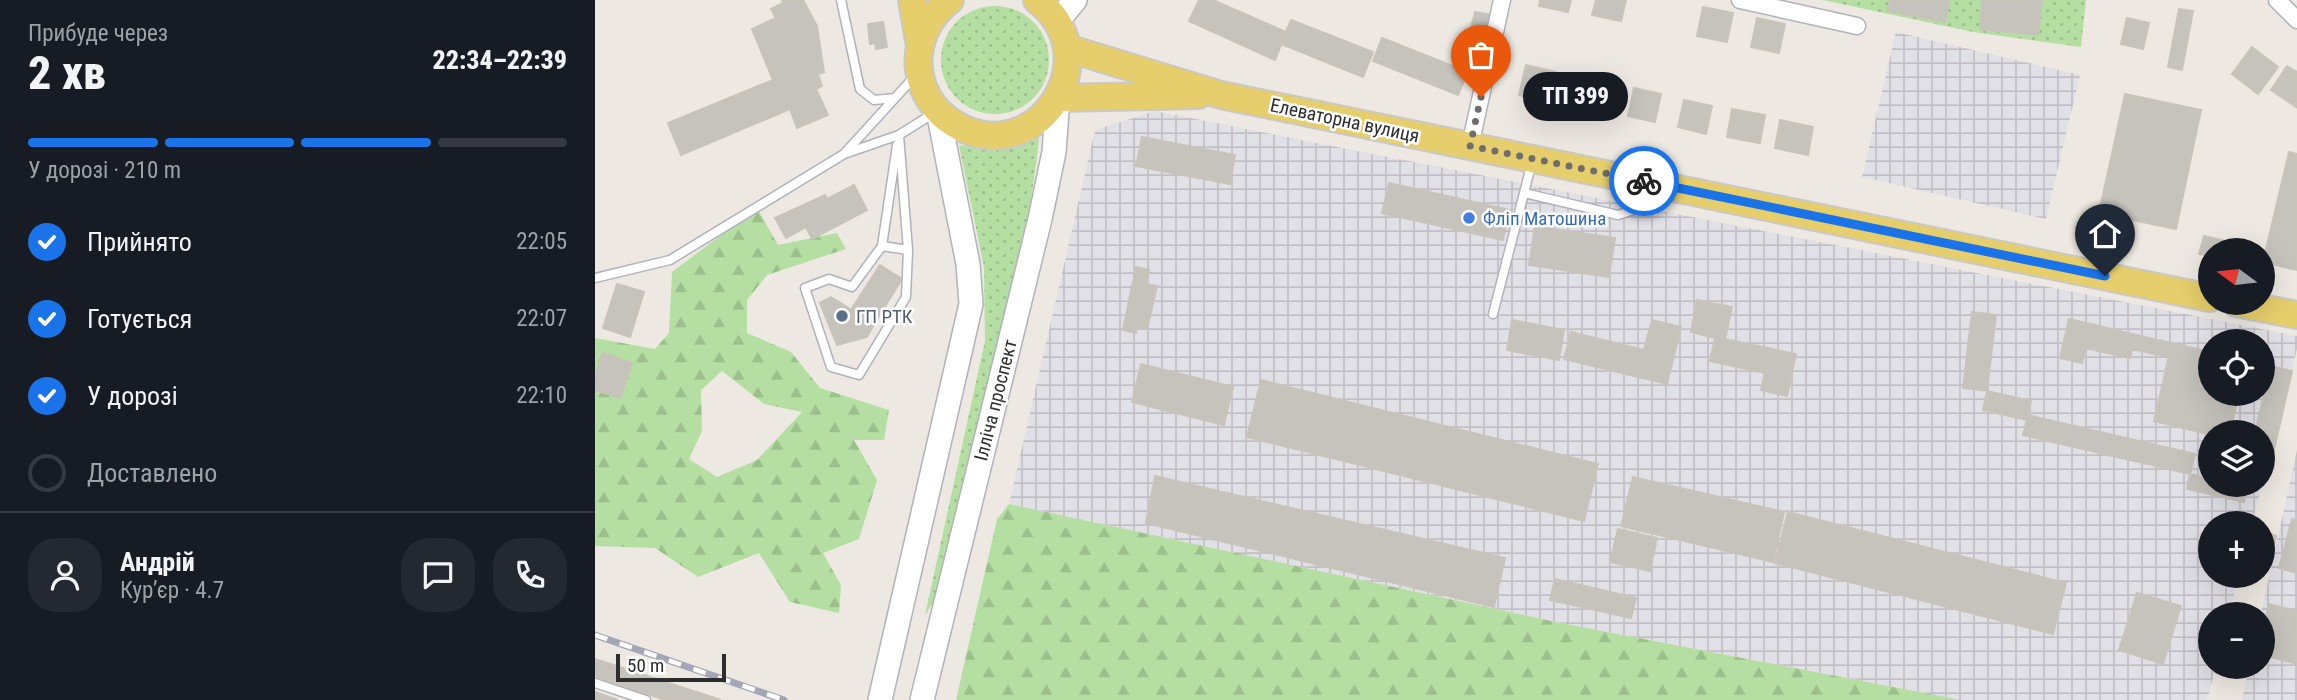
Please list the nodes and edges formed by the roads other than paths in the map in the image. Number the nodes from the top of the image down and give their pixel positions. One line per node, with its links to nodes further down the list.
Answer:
1 (841, 0): 15 (lane)
2 (912, 0): 13 (main road)
3 (950, 0): 13 (main road)
4 (1037, 0): 10 (main road)
5 (1075, 0): 10 (main road)
6 (1502, 0): 19 (street)
7 (1740, 0): 11 (street)
8 (2277, 0): 9 (street)
9 (2297, 20)
10 (1057, 22): 12 (main road)
11 (1857, 26)
12 (1067, 48): 14 (main road, Елеваторна вулиця); 16 (main road)
13 (920, 60): 15 (lane); 17 (main road)
14 (1221, 94): 16 (main road, Елеваторна вулиця); 19 (main road, Елеваторна вулиця)
15 (895, 98): 20 (lane)
16 (1058, 98): 17 (main road); 34 (main road, Ілліча проспект)
17 (938, 111): 18 (lane); 33 (main road)
18 (899, 135): 20 (lane); 24 (lane); 25 (lane)
19 (1470, 146): 21 (main road, Елеваторна вулиця)
20 (844, 153): 26 (lane)
21 (1533, 159): 22 (main road, Елеваторна вулиця); 23 (lane)
22 (1657, 184): 23 (lane); 27 (main road, Елеваторна вулиця)
23 (1524, 193): 29 (lane)
24 (882, 246): 25 (lane); 25 (lane)
25 (908, 250)
26 (595, 278)
27 (2198, 296)
28 (2275, 311): 30 (main road)
29 (1493, 314)
30 (2297, 315)
31 (595, 683): 32 (lane)
32 (646, 700)
33 (880, 700)
34 (922, 700)

